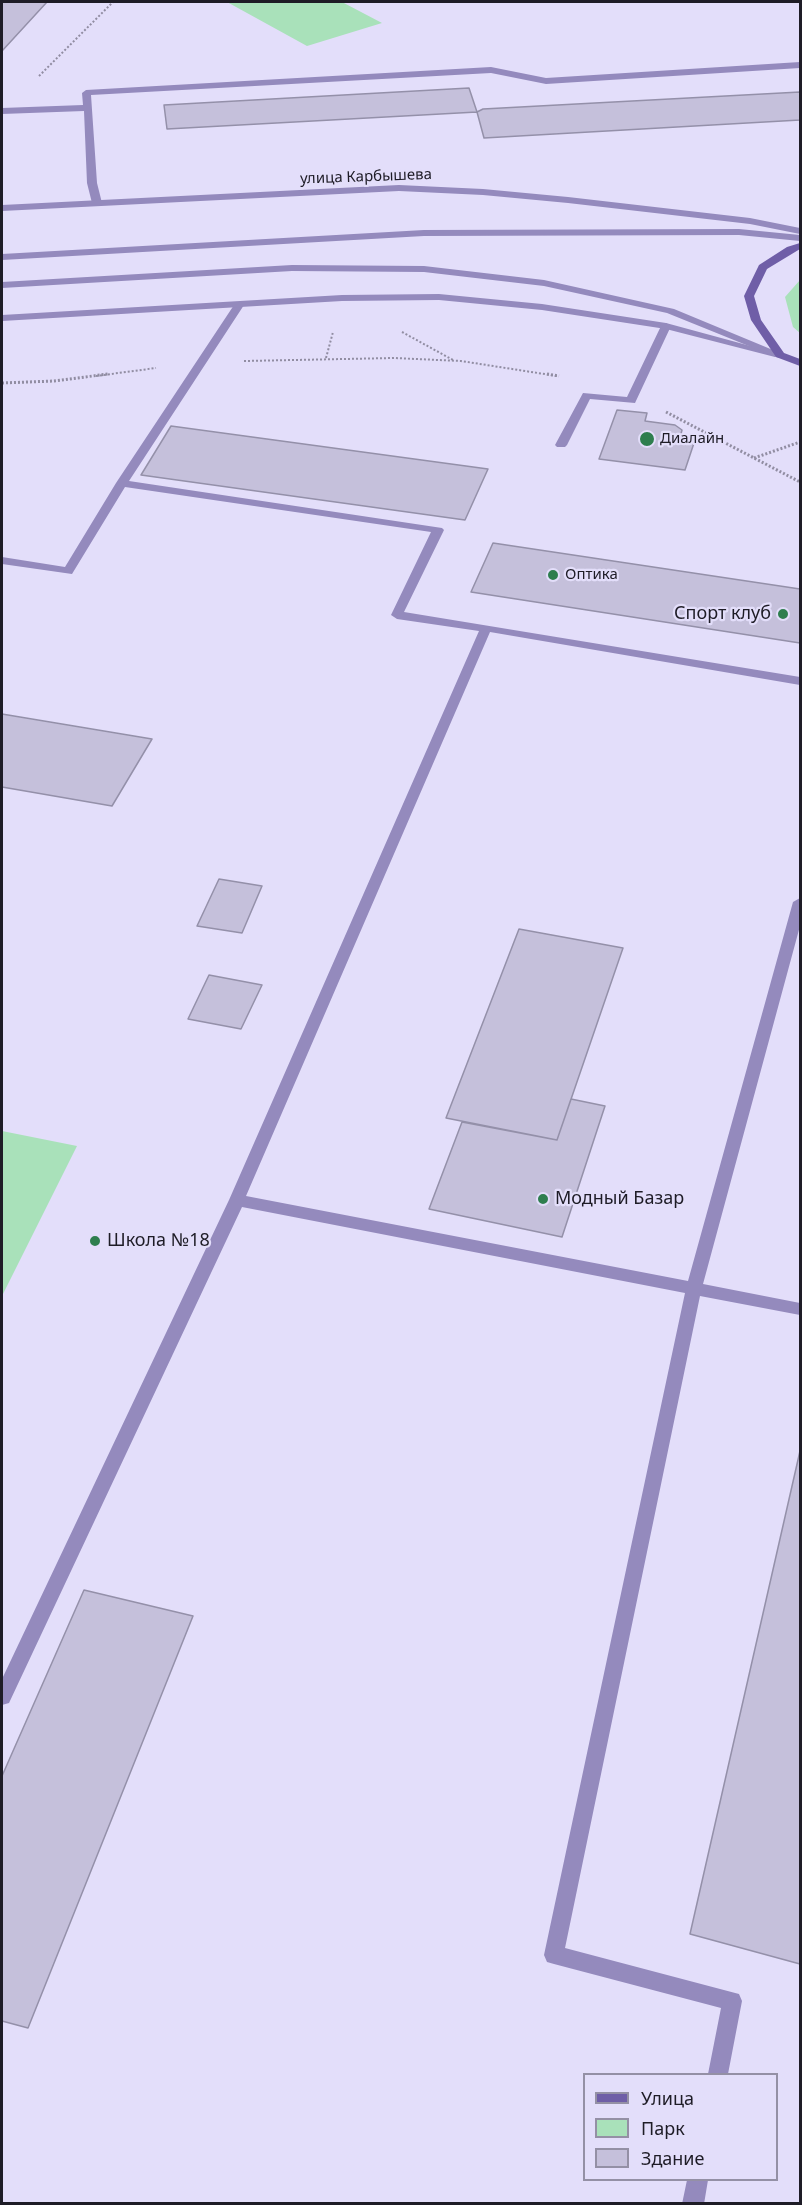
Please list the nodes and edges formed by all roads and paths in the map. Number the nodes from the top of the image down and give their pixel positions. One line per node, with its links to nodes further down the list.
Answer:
1 (113, 2): 3 (path)
2 (801, 65): 4 (street)
3 (35, 80)
4 (88, 108): 5 (street); 6 (street)
5 (2, 111)
6 (97, 203): 7 (street, улица Карбышева); 8 (street, улица Карбышева)
7 (2, 208)
8 (801, 231)
9 (801, 238): 11 (street)
10 (801, 246): 16 (main road)
11 (2, 257)
12 (2, 285): 16 (street)
13 (239, 305): 14 (street); 15 (street); 18 (street)
14 (2, 318)
15 (666, 326): 16 (street); 21 (street)
16 (780, 355): 17 (main road)
17 (801, 363)
18 (200, 364): 19 (path); 20 (path); 26 (street)
19 (566, 378)
20 (2, 383)
21 (635, 396): 23 (street); 24 (path)
22 (801, 442): 24 (path)
23 (561, 445)
24 (754, 458): 25 (path)
25 (801, 482)
26 (122, 483): 27 (street); 28 (street)
27 (2, 561)
28 (486, 628): 29 (street); 31 (street)
29 (801, 681)
30 (801, 902): 32 (street)
31 (237, 1200): 32 (street); 34 (street)
32 (694, 1287): 33 (street); 35 (street)
33 (801, 1309)
34 (2, 1697)
35 (718, 2073)
36 (698, 2181): 37 (street)
37 (693, 2204)

